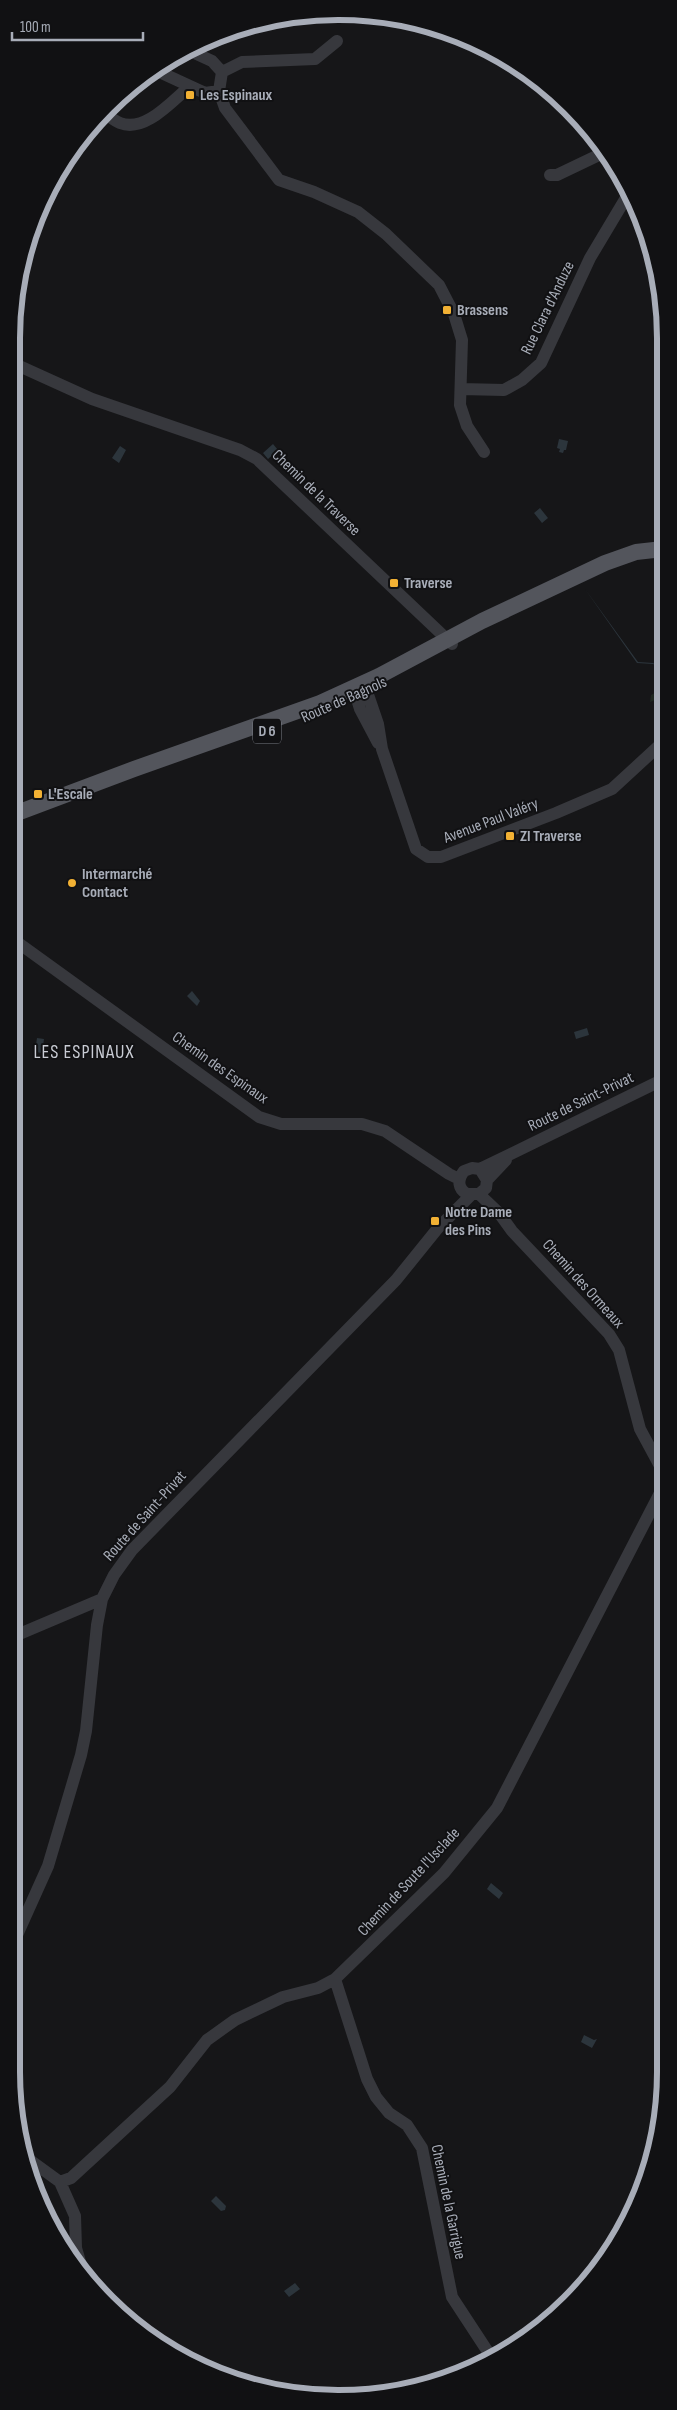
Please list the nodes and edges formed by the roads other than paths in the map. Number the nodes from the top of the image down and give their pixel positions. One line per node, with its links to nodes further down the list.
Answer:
1 (337, 41): 3 (street)
2 (197, 54): 3 (street)
3 (222, 72): 6 (street)
4 (163, 73): 5 (street)
5 (190, 86): 6 (street); 7 (street)
6 (219, 91): 12 (street)
7 (110, 116)
8 (598, 155): 9 (street)
9 (550, 175)
10 (625, 200): 12 (street, Rue Clara d'Anduze)
11 (20, 366): 15 (street, Chemin de la Traverse)
12 (461, 389): 13 (street)
13 (484, 452)
14 (657, 550): 15 (main road, Route de Bagnols / D 6)
15 (450, 642): 16 (main road, Route de Bagnols / D 6)
16 (360, 691): 17 (street, Avenue Paul Valéry); 18 (main road, Route de Bagnols / D 6)
17 (657, 748)
18 (72, 796): 19 (main road, D 6); 20 (main road, D 6)
19 (20, 812)
20 (20, 822)
21 (20, 943): 23 (street, Chemin des Espinaux)
22 (657, 1082): 23 (street, Route de Saint-Privat)
23 (474, 1183): 24 (street, Chemin des Ormeaux); 26 (street, Route de Saint-Privat)
24 (657, 1461)
25 (657, 1499): 29 (street, Chemin de Soute l'Usclade)
26 (102, 1599): 27 (street); 28 (street, Route de Saint-Privat)
27 (20, 1634)
28 (20, 1930)
29 (335, 1979): 31 (street, Chemin de Soute l'Usclade); 33 (street, Chemin de la Garrigue)
30 (33, 2162): 31 (street)
31 (60, 2182): 32 (street)
32 (77, 2253)
33 (488, 2352)

